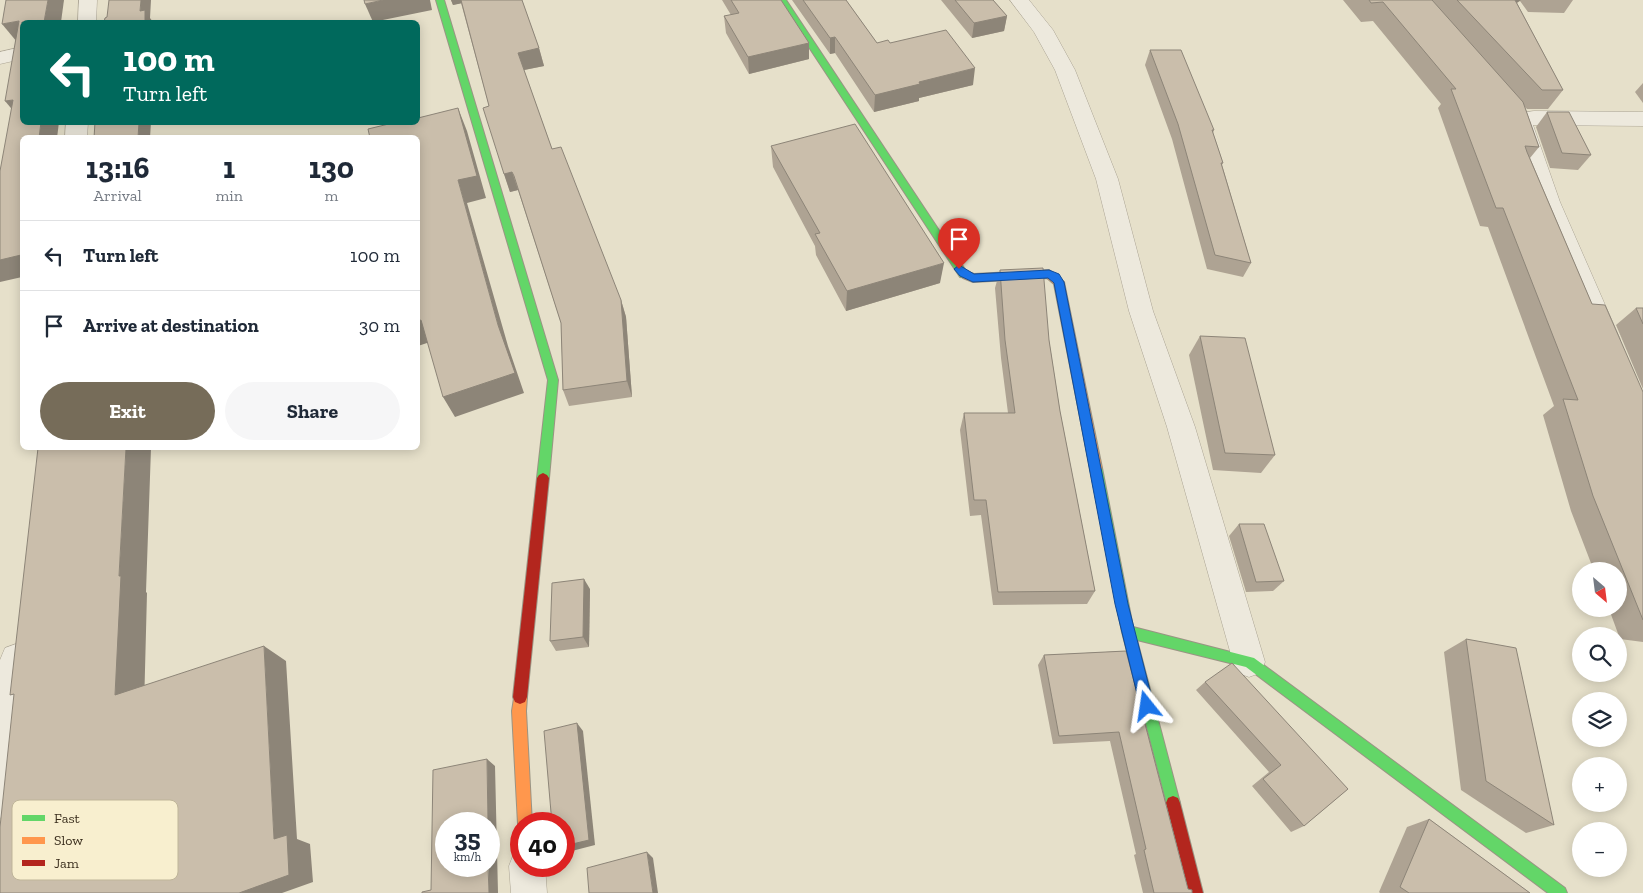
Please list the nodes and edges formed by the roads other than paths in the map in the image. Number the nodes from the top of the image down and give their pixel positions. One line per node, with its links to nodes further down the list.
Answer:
1 (88, 0): 5 (street)
2 (440, 0): 14 (street)
3 (782, 0): 10 (street)
4 (1019, 0): 12 (street)
5 (86, 20)
6 (20, 53): 7 (street)
7 (0, 58)
8 (1643, 119): 9 (street)
9 (1616, 360)
10 (1128, 632): 12 (street); 17 (street)
11 (19, 634): 13 (street)
12 (1249, 662): 18 (street)
13 (0, 801)
14 (524, 812)
15 (528, 877): 16 (street)
16 (529, 893)
17 (1196, 893)
18 (1560, 893)

